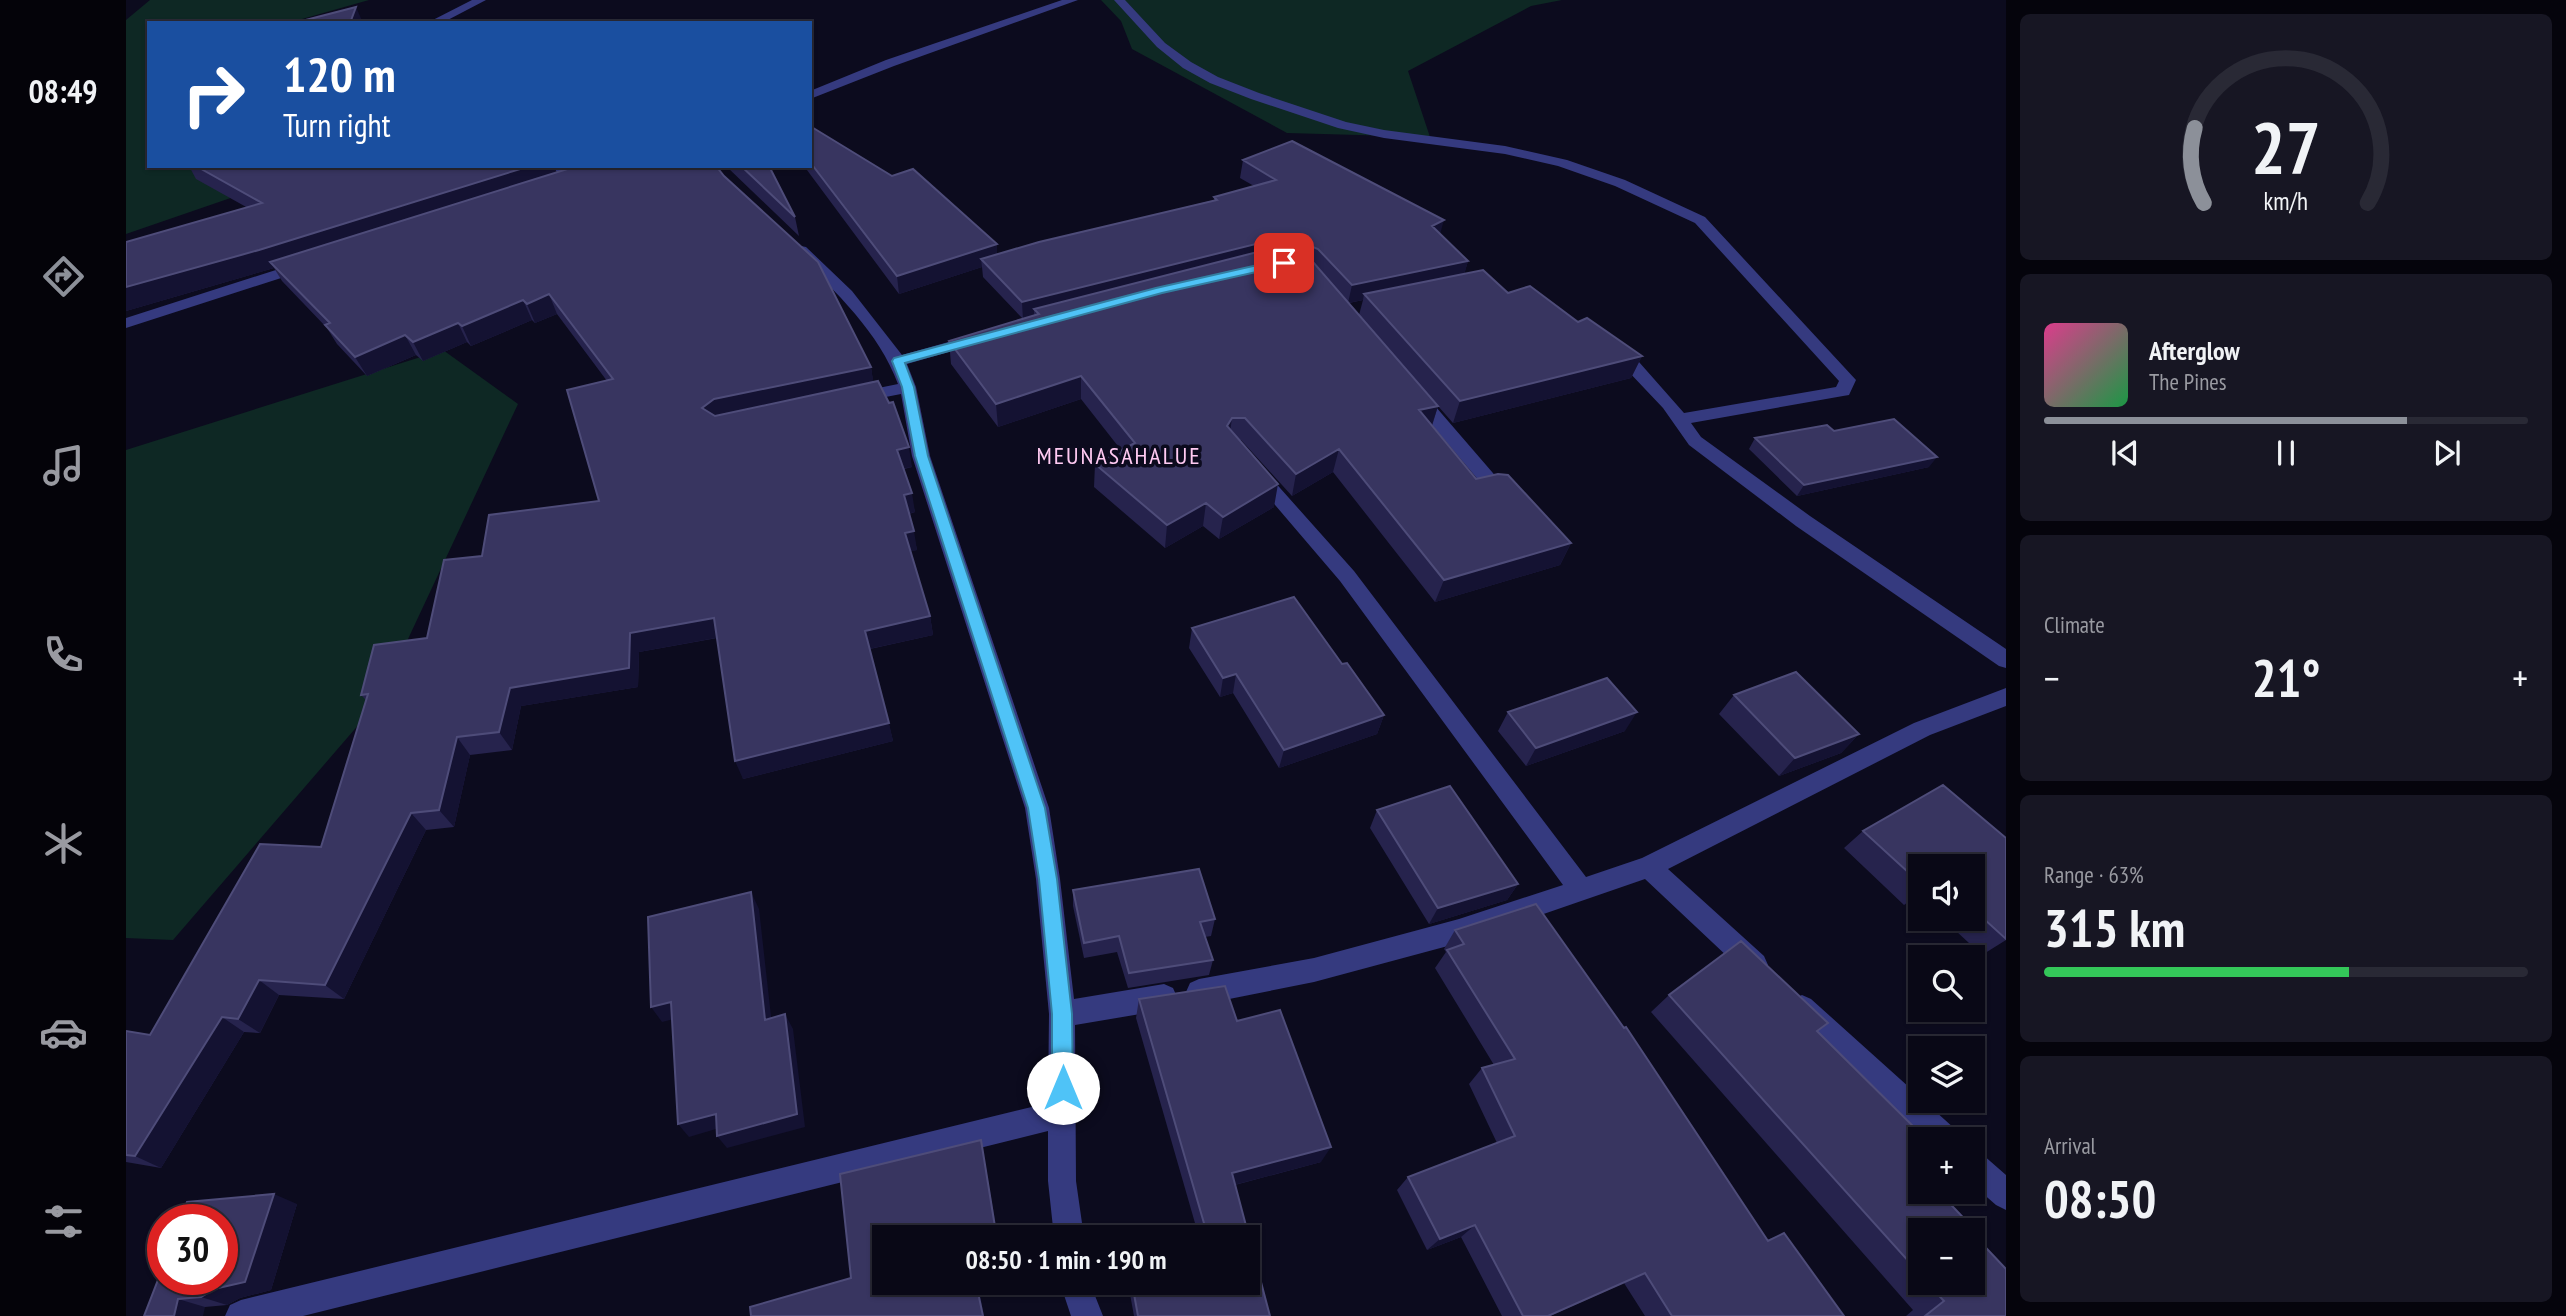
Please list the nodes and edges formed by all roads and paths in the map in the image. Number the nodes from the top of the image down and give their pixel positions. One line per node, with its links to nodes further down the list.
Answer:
1 (481, 0): 4 (street)
2 (1073, 0): 5 (street)
3 (1119, 0): 17 (street)
4 (436, 21)
5 (812, 94)
6 (558, 168): 7 (street)
7 (574, 181)
8 (786, 236): 13 (street)
9 (320, 261): 10 (street)
10 (126, 323)
11 (987, 336): 13 (street)
12 (1599, 343): 17 (street)
13 (898, 361): 15 (street)
14 (1407, 385): 19 (street)
15 (908, 387): 16 (street); 24 (street)
16 (841, 401)
17 (1680, 419): 20 (street)
18 (1244, 457): 23 (street)
19 (1498, 491)
20 (2006, 660)
21 (2006, 697): 22 (street)
22 (1648, 867): 23 (street); 26 (street)
23 (1581, 889): 24 (street)
24 (1062, 1014): 25 (street)
25 (1063, 1113): 29 (street); 31 (street)
26 (1932, 1127)
27 (1985, 1176): 28 (street)
28 (2006, 1195)
29 (1068, 1225)
30 (1079, 1295): 32 (street)
31 (242, 1316)
32 (1087, 1316)

